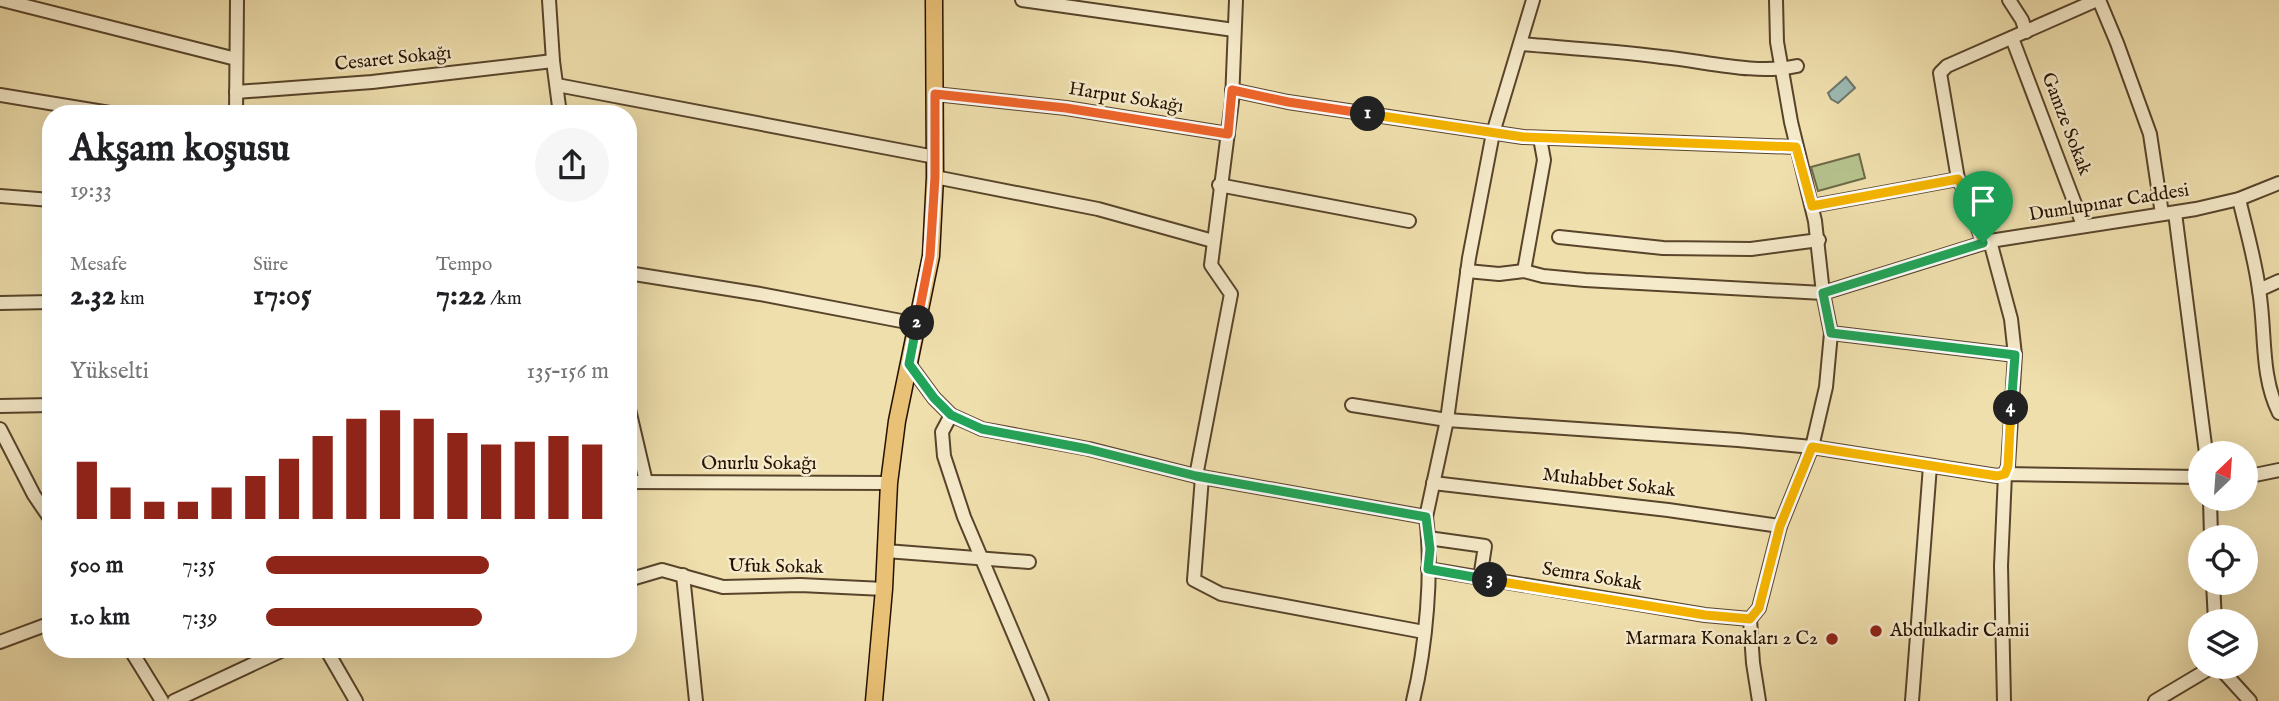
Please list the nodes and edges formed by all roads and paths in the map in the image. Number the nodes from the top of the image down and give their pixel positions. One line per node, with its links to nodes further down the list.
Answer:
1 (2, 0): 15 (street)
2 (237, 0): 15 (street)
3 (549, 0): 16 (street)
4 (931, 0): 22 (main road)
5 (1022, 0): 11 (street)
6 (1236, 0): 11 (street)
7 (1533, 0): 14 (street)
8 (1774, 0): 18 (street)
9 (2009, 0): 12 (street)
10 (2098, 0): 12 (street); 40 (street)
11 (1234, 30): 20 (street)
12 (2026, 32): 13 (street)
13 (2012, 38): 33 (street); 42 (street, Gamze Sokak)
14 (1521, 44): 18 (street); 27 (street)
15 (236, 59): 21 (street)
16 (554, 61): 19 (street); 21 (street, Cesaret Sokağı)
17 (1797, 66): 18 (street)
18 (1781, 69): 30 (street)
19 (557, 85): 26 (street); 31 (street)
20 (1232, 90): 27 (street); 28 (street)
21 (236, 92): 25 (street)
22 (935, 94): 28 (street, Harput Sokağı); 31 (main road)
23 (0, 95): 24 (street)
24 (61, 105)
25 (236, 105)
26 (559, 105)
27 (1493, 133): 29 (street); 47 (street)
28 (1228, 134): 35 (street)
29 (1541, 138): 30 (street); 48 (street)
30 (1796, 147): 39 (street)
31 (935, 157): 32 (main road)
32 (935, 177): 45 (street); 55 (main road)
33 (1958, 179): 39 (street); 46 (street)
34 (2279, 183): 38 (street, Dumlupınar Caddesi)
35 (1219, 185): 41 (street); 45 (street)
36 (0, 196): 37 (street)
37 (42, 199)
38 (2239, 199): 40 (street, Dumlupınar Caddesi); 51 (street)
39 (1812, 206): 44 (street)
40 (2169, 214): 42 (street, Dumlupınar Caddesi); 67 (street)
41 (1409, 221)
42 (2082, 225): 46 (street, Dumlupınar Caddesi)
43 (1559, 237): 44 (street)
44 (1819, 240): 52 (street)
45 (1213, 241): 74 (street)
46 (1987, 242): 52 (street, Dumlupınar Caddesi); 57 (street)
47 (1467, 271): 48 (street); 65 (street)
48 (1524, 271): 52 (street)
49 (637, 274): 55 (street)
50 (2279, 281): 51 (street)
51 (2259, 290): 59 (street)
52 (1823, 293): 56 (street)
53 (42, 302): 54 (street)
54 (0, 303)
55 (917, 324): 58 (main road)
56 (1831, 333): 57 (street); 69 (street)
57 (2015, 355): 72 (street)
58 (909, 364): 64 (street); 78 (main road)
59 (2274, 379): 63 (street)
60 (42, 405): 62 (street)
61 (1352, 405): 65 (street)
62 (0, 407)
63 (2279, 414)
64 (951, 415): 74 (street); 85 (street)
65 (1447, 420): 69 (street); 79 (street)
66 (0, 429): 80 (street)
67 (2204, 441)
68 (637, 444): 77 (street)
69 (1812, 447): 70 (street); 82 (street)
70 (1930, 466): 72 (street); 109 (street)
71 (2279, 470): 73 (street)
72 (2005, 474): 75 (street); 110 (street)
73 (2258, 474)
74 (1199, 477): 81 (street); 94 (street)
75 (2188, 477)
76 (637, 482): 77 (street, Onurlu Sokağı)
77 (646, 482): 78 (street, Onurlu Sokağı)
78 (889, 483): 84 (main road)
79 (1433, 483): 81 (street); 82 (street, Muhabbet Sokak)
80 (42, 507)
81 (1426, 517): 83 (street)
82 (1780, 526): 92 (street)
83 (1428, 538): 87 (street); 90 (street)
84 (886, 551): 85 (street); 91 (main road)
85 (981, 557): 86 (street); 106 (street)
86 (1029, 562)
87 (1428, 569): 90 (street, Semra Sokak); 94 (street)
88 (683, 575): 89 (street, Ufuk Sokak); 91 (street, Ufuk Sokak); 104 (street)
89 (637, 577)
90 (1480, 578): 92 (street, Semra Sokak)
91 (884, 589): 105 (main road)
92 (1750, 619): 108 (street)
93 (42, 626): 95 (street)
94 (1424, 632): 107 (street)
95 (0, 642)
96 (136, 658): 101 (street)
97 (266, 658): 102 (street)
98 (331, 658): 103 (street)
99 (2192, 679): 111 (street)
100 (2229, 679): 112 (street)
101 (162, 701)
102 (174, 701)
103 (356, 701)
104 (696, 701)
105 (873, 701)
106 (1042, 701)
107 (1413, 701)
108 (1759, 701)
109 (1912, 701)
110 (2004, 701)
111 (2155, 701)
112 (2249, 701)

